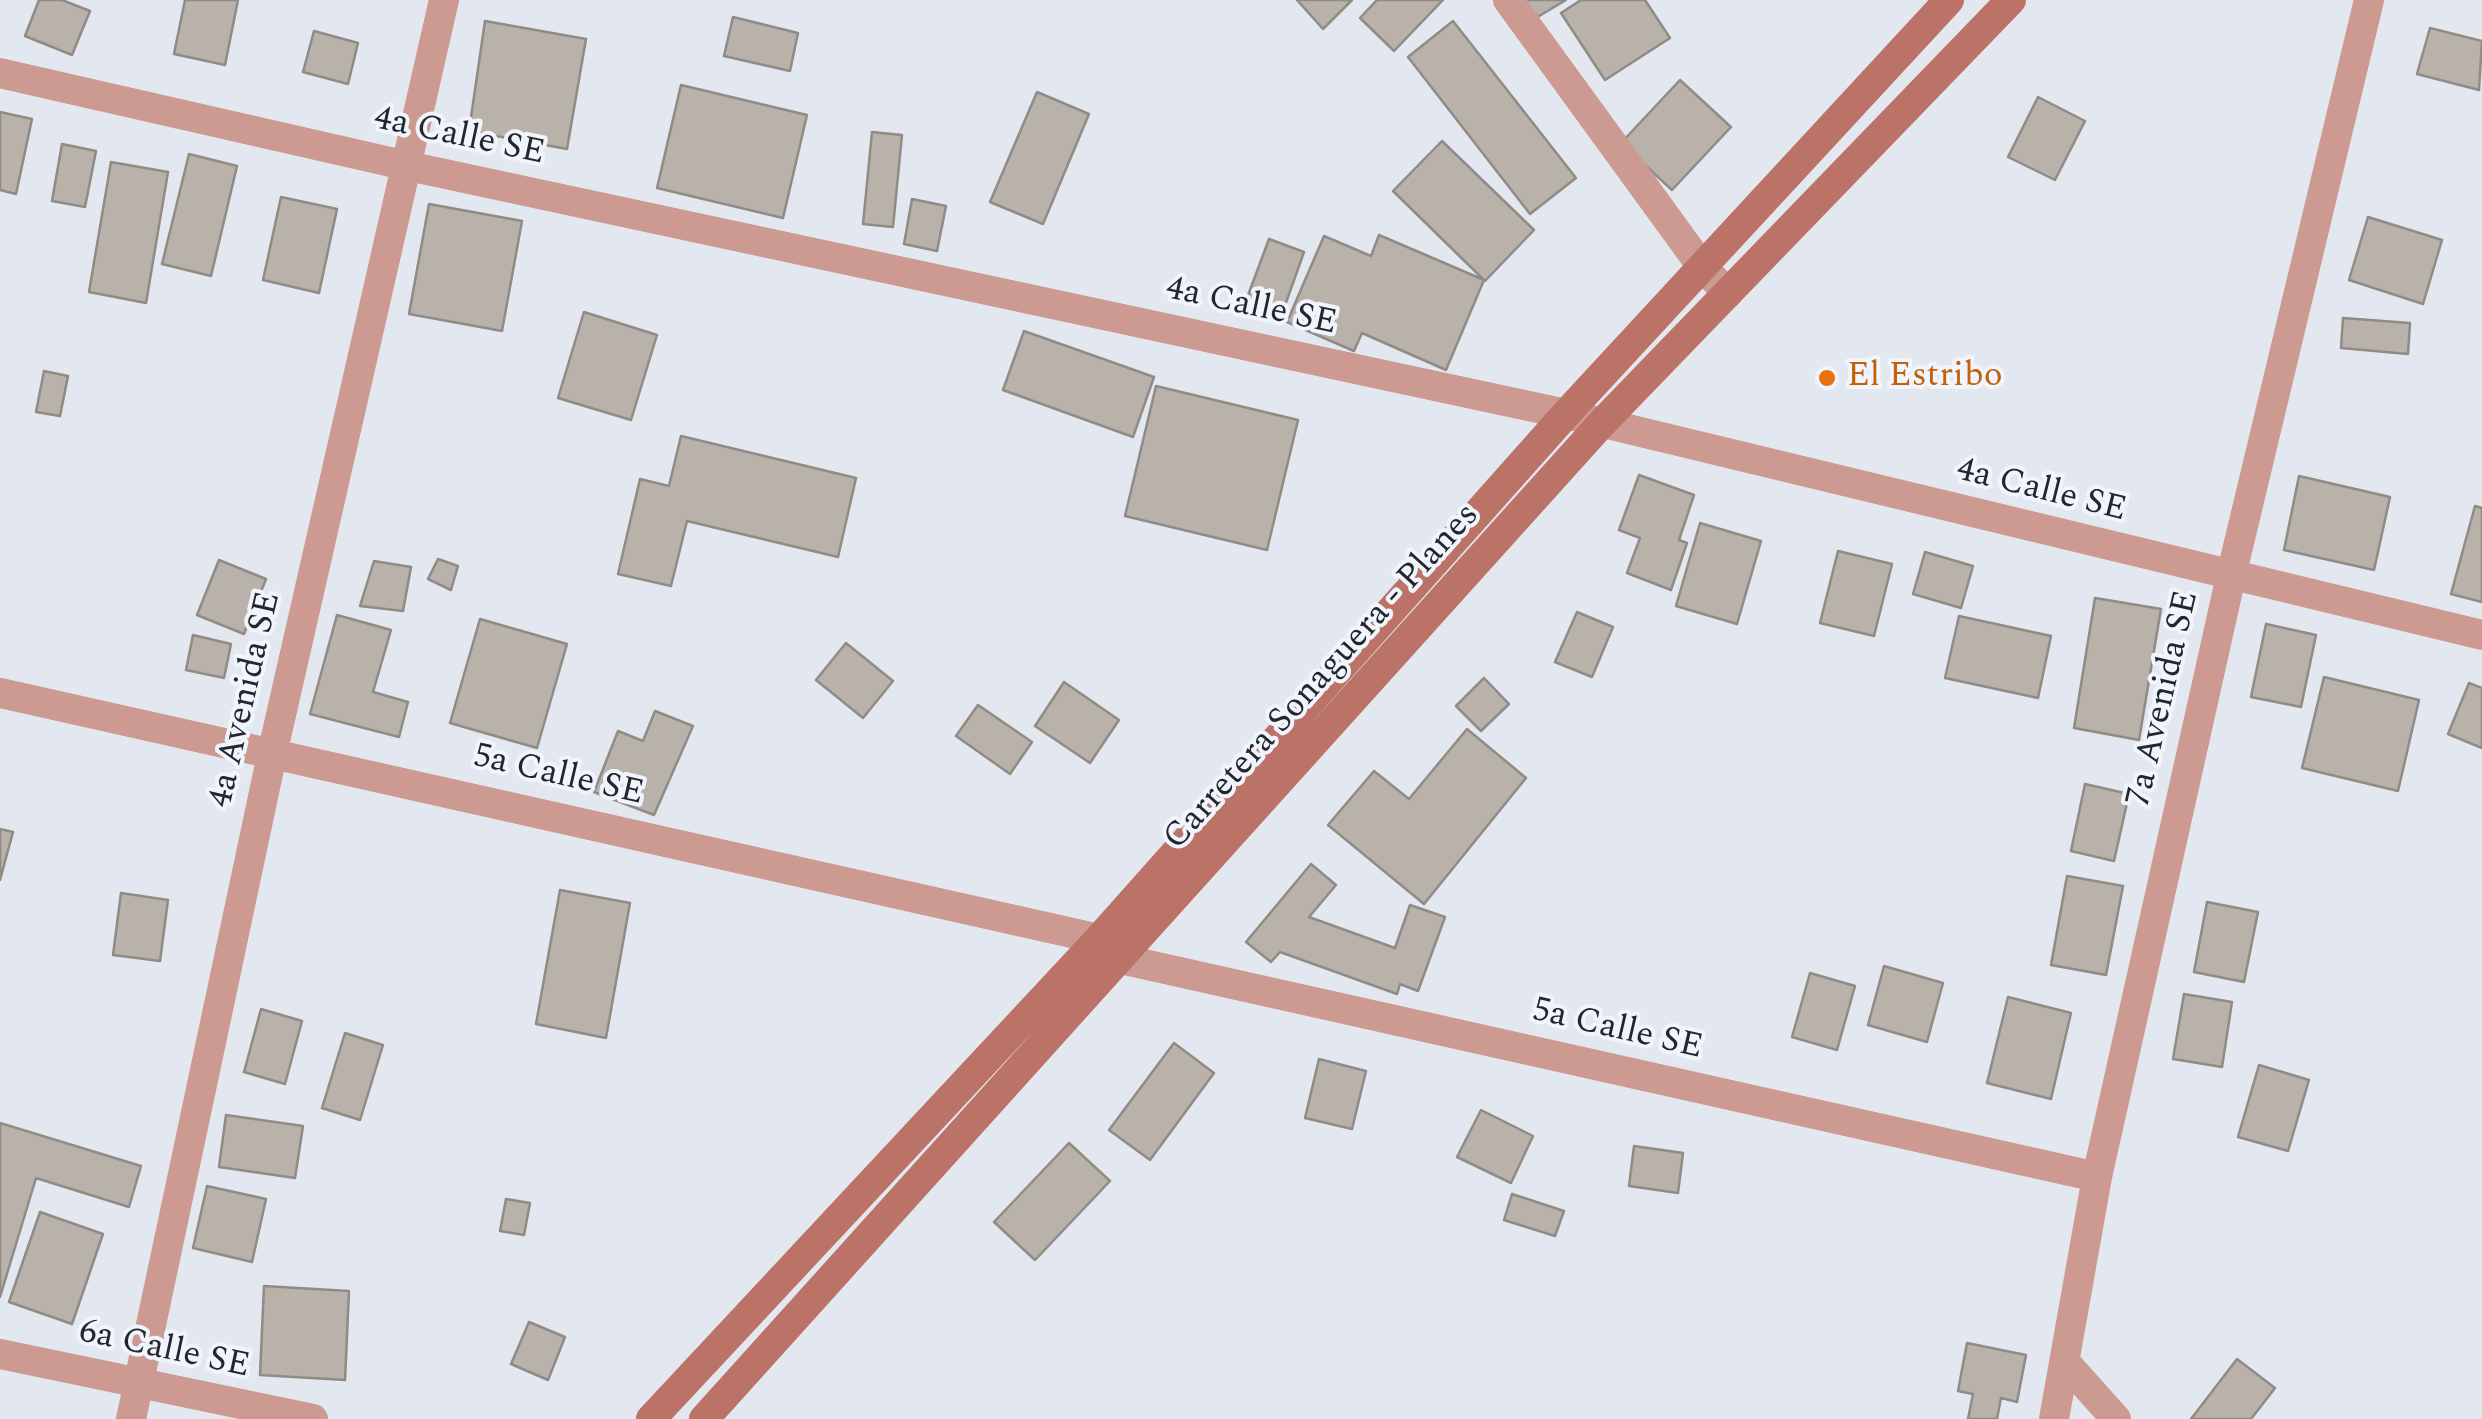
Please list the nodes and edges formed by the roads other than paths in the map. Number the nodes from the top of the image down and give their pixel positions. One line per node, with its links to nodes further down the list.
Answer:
1 (444, 0): 7 (street, 4a Avenida SE)
2 (1508, 0): 8 (street)
3 (1949, 0): 8 (main road, Carretera Sonaguera - Planes)
4 (2011, 0): 9 (main road, Carretera Sonaguera - Planes)
5 (2369, 0): 12 (street, 7a Avenida SE)
6 (0, 73): 7 (street, 4a Calle SE)
7 (408, 166): 10 (street, 4a Calle SE); 15 (street, 4a Avenida SE)
8 (1703, 268): 9 (street); 10 (main road, Carretera Sonaguera - Planes)
9 (1728, 293): 11 (main road, Carretera Sonaguera - Planes)
10 (1566, 414): 11 (street, 4a Calle SE); 16 (main road, Carretera Sonaguera - Planes)
11 (1602, 423): 12 (street, 4a Calle SE); 16 (main road, Carretera Sonaguera - Planes)
12 (2231, 576): 13 (street, 4a Calle SE); 17 (street, 7a Avenida SE)
13 (2482, 636)
14 (0, 693): 15 (street, 5a Calle SE)
15 (273, 750): 16 (street, 5a Calle SE); 20 (street, 4a Avenida SE)
16 (1110, 949): 17 (street, 5a Calle SE); 23 (main road, Carretera Sonaguera - Planes); 24 (main road, Carretera Sonaguera - Planes)
17 (2097, 1177): 19 (street, 7a Avenida SE)
18 (0, 1354): 20 (street, 6a Calle SE)
19 (2065, 1362): 25 (street, 7a Avenida SE); 26 (street)
20 (138, 1385): 21 (street, 4a Avenida SE); 22 (street, 6a Calle SE)
21 (131, 1419)
22 (313, 1419)
23 (652, 1419)
24 (704, 1419)
25 (2054, 1419)
26 (2116, 1419)

